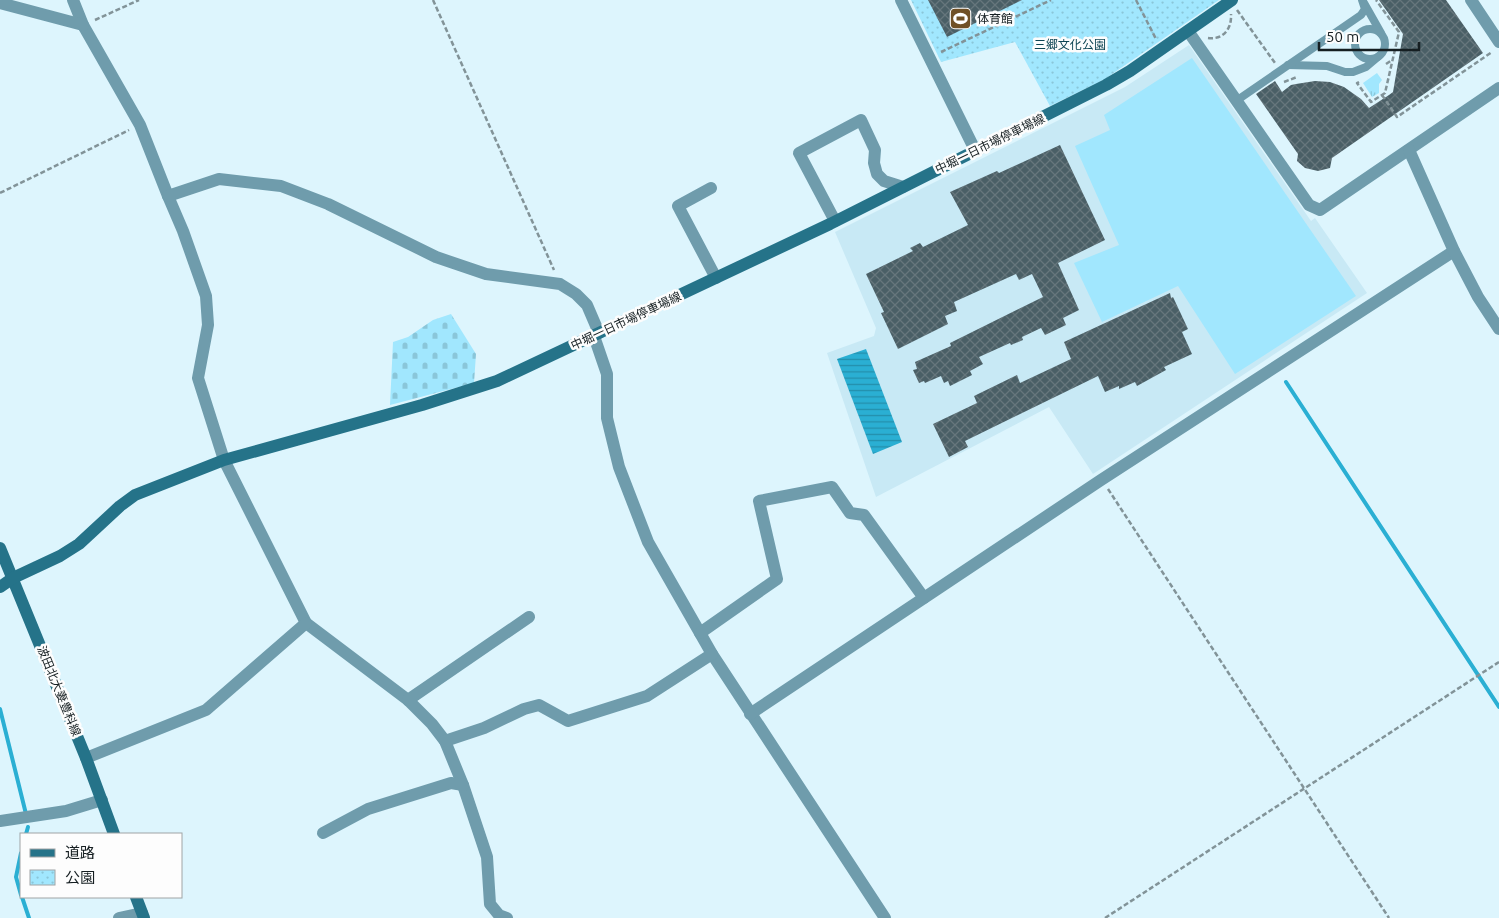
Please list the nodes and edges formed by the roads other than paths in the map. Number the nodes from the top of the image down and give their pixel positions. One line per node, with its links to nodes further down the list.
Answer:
1 (73, 0): 7 (street)
2 (901, 0): 15 (street)
3 (1471, 0): 10 (street)
4 (1363, 1): 9 (lane); 12 (lane)
5 (0, 3): 7 (street)
6 (1233, 7): 8 (main road, 中堀一日市場停車場線)
7 (83, 25): 19 (street)
8 (1188, 30): 14 (street); 15 (main road, 中堀一日市場停車場線)
9 (1383, 37): 11 (lane); 11 (lane)
10 (1499, 42)
11 (1379, 56): 12 (lane)
12 (1288, 65): 14 (lane)
13 (1499, 88): 16 (street)
14 (1236, 101): 16 (street)
15 (976, 150): 17 (main road, 中堀一日市場停車場線)
16 (1409, 150): 21 (street)
17 (903, 187): 20 (main road, 中堀一日市場停車場線); 20 (street)
18 (711, 188): 22 (street)
19 (168, 196): 24 (street); 25 (street)
20 (835, 221): 22 (main road, 中堀一日市場停車場線)
21 (1454, 251): 23 (street); 29 (street)
22 (716, 278): 24 (main road, 中堀一日市場停車場線)
23 (1499, 329)
24 (596, 335): 25 (main road, 中堀一日市場停車場線); 32 (street)
25 (224, 460): 27 (main road, 中堀一日市場停車場線); 31 (street)
26 (0, 548): 27 (main road, 波田北大妻豊科線)
27 (13, 578): 28 (main road, 中堀一日市場停車場線); 37 (main road, 波田北大妻豊科線)
28 (0, 587)
29 (924, 598): 32 (street); 35 (street)
30 (529, 617): 34 (street)
31 (306, 624): 34 (street); 37 (street)
32 (700, 633): 33 (street)
33 (712, 654): 35 (street); 36 (street)
34 (408, 700): 36 (street)
35 (750, 714): 47 (street)
36 (445, 741): 38 (street)
37 (86, 758): 39 (main road, 波田北大妻豊科線)
38 (463, 785): 42 (street); 46 (street)
39 (102, 800): 40 (street); 41 (main road, 波田北大妻豊科線)
40 (0, 821)
41 (114, 833)
42 (323, 833)
43 (136, 898): 44 (main road)
44 (143, 915): 45 (street)
45 (119, 918)
46 (506, 918)
47 (886, 918)

